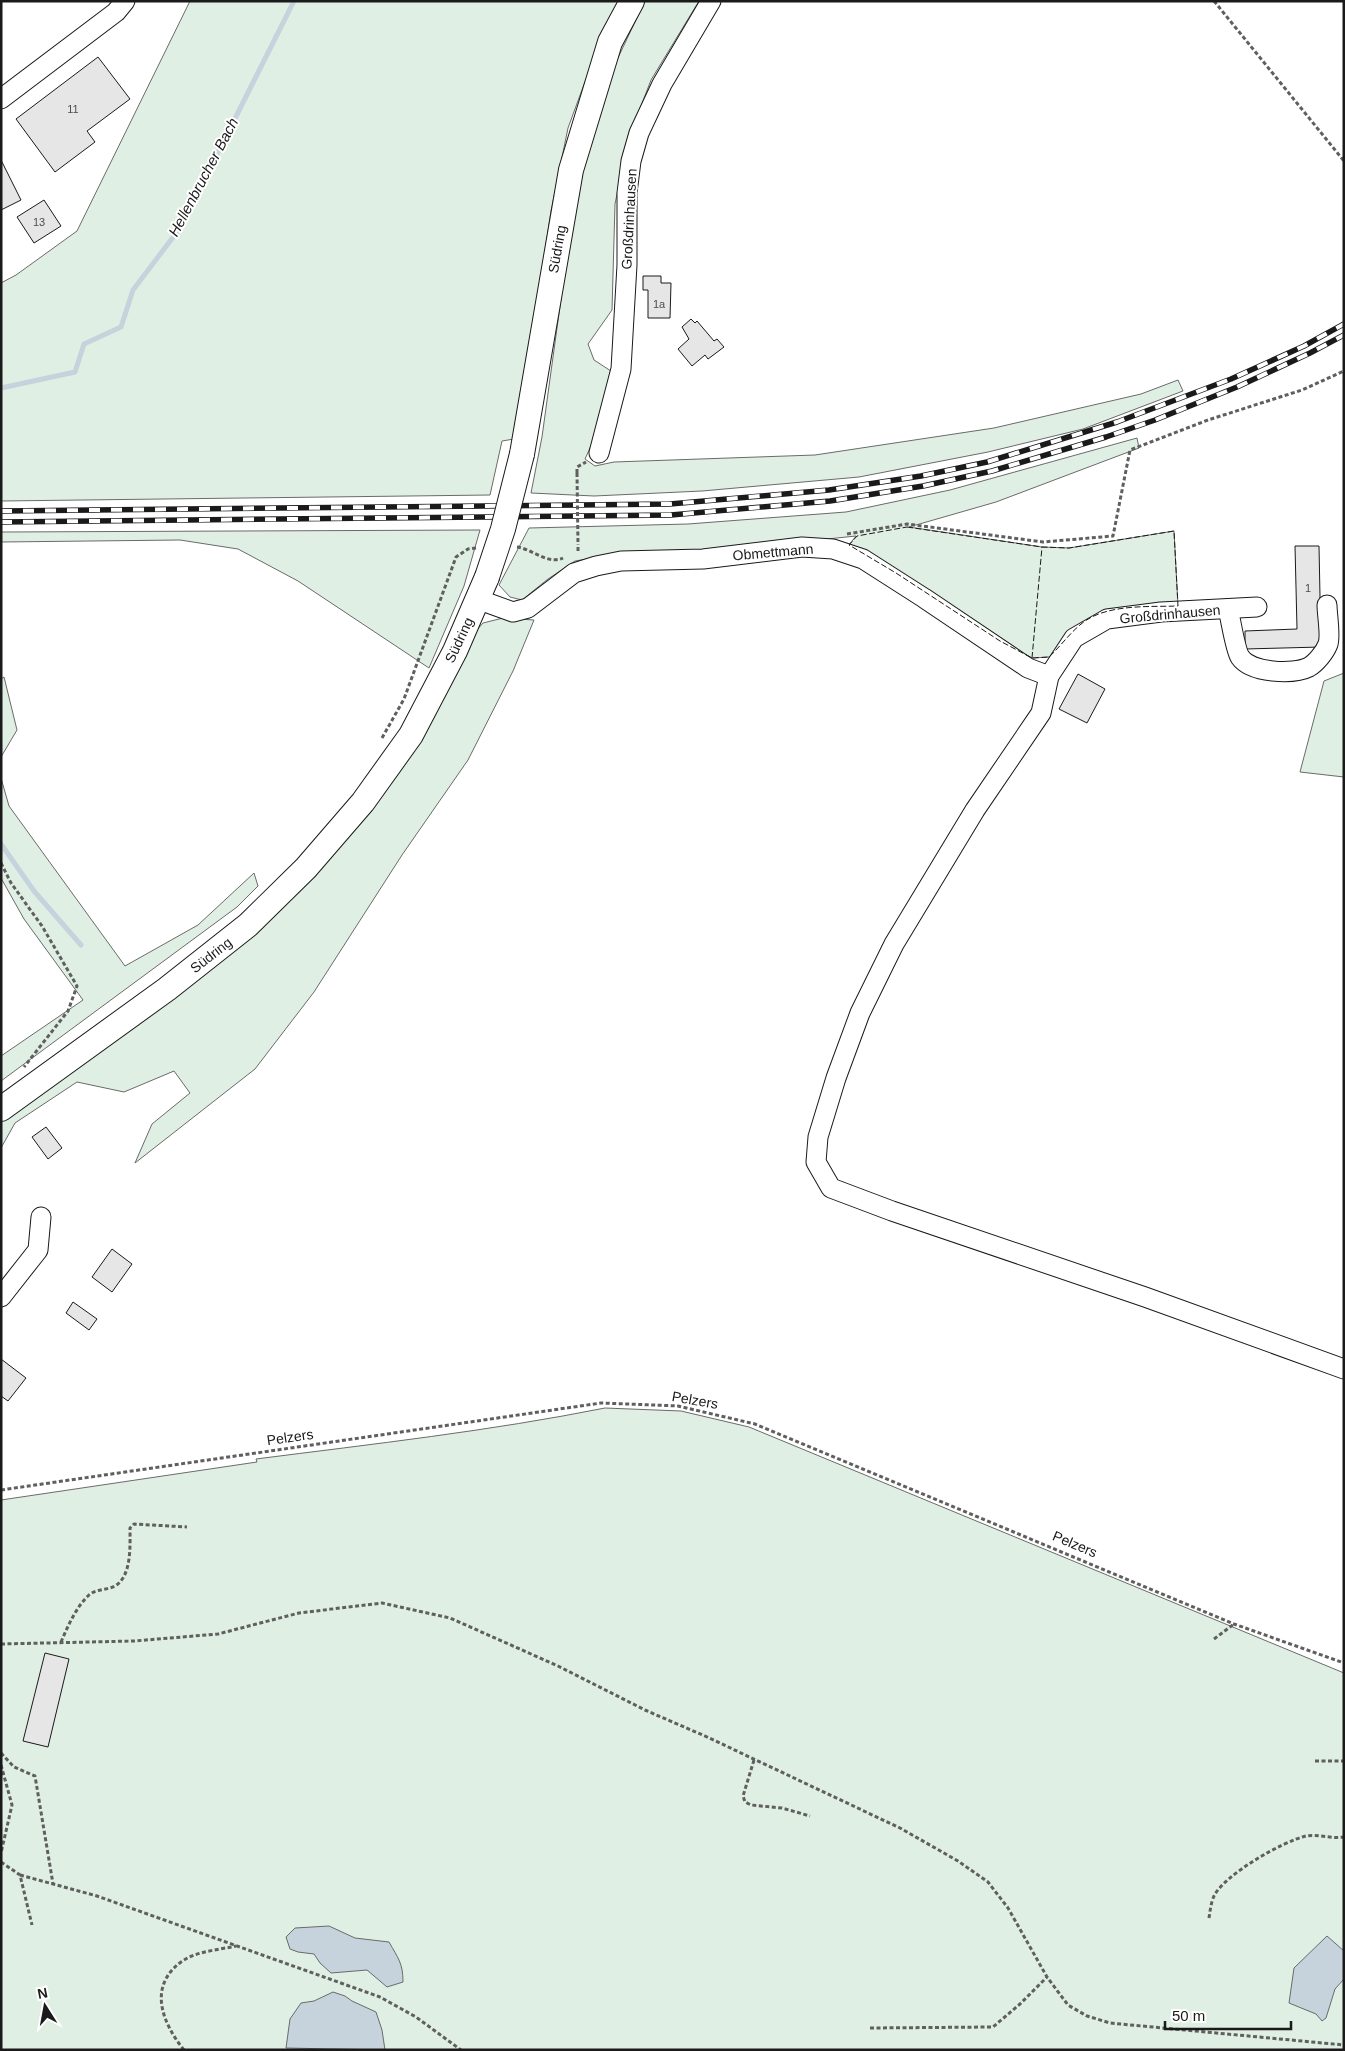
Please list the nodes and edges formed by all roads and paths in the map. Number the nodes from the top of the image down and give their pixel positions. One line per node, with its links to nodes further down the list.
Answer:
1 (125, 1): 5 (street)
2 (632, 1): 15 (main road, Südring, bridge)
3 (711, 1): 8 (street, Großdrinhausen)
4 (1214, 1): 6 (path)
5 (1, 99)
6 (1344, 162)
7 (1344, 371): 10 (path)
8 (599, 453)
9 (577, 473): 13 (path, bridge)
10 (838, 536)
11 (485, 547): 20 (path)
12 (512, 547): 14 (path)
13 (571, 554)
14 (565, 557)
15 (477, 599): 19 (street, Obmettmann); 23 (main road, Südring)
16 (1327, 605): 18 (street)
17 (1256, 607): 18 (street, Großdrinhausen)
18 (1228, 609): 19 (street, Großdrinhausen)
19 (1049, 676): 26 (street)
20 (378, 745)
21 (1, 863): 22 (path)
22 (32, 1067)
23 (1, 1109)
24 (41, 1217): 25 (street)
25 (1, 1296)
26 (1344, 1369)
27 (1, 1490): 29 (path, Pelzers)
28 (187, 1527): 31 (path)
29 (1234, 1624): 30 (path); 33 (path, Pelzers)
30 (1214, 1639)
31 (61, 1642): 32 (path); 35 (path)
32 (1, 1644)
33 (1344, 1663)
34 (1, 1753): 44 (path)
35 (754, 1760): 39 (path); 48 (path)
36 (1314, 1761): 37 (path)
37 (1344, 1762)
38 (1, 1765): 41 (path)
39 (810, 1816)
40 (1344, 1837): 45 (path)
41 (1, 1854)
42 (1, 1862): 43 (path)
43 (20, 1875): 44 (path); 46 (path)
44 (53, 1884): 47 (path)
45 (1209, 1918)
46 (32, 1925)
47 (237, 1946): 51 (path); 52 (path)
48 (1047, 1977): 49 (path); 50 (path)
49 (870, 2028)
50 (1344, 2045)
51 (184, 2050)
52 (461, 2050)

